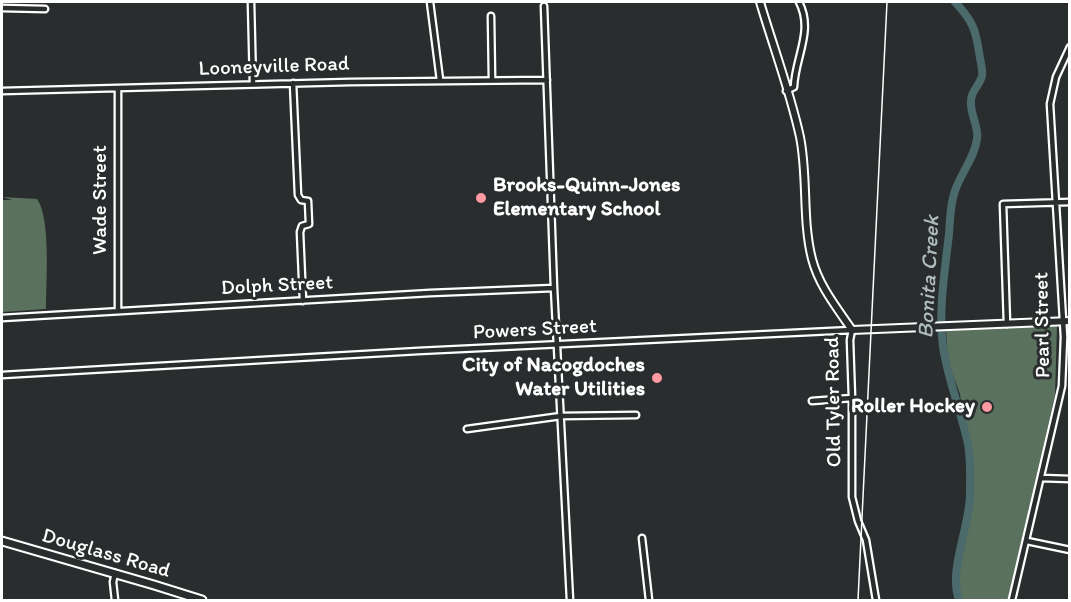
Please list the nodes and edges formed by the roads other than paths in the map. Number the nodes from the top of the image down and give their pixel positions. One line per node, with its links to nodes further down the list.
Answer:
1 (250, 2): 14 (street)
2 (430, 2): 12 (street)
3 (760, 2): 17 (street, Old Tyler Road)
4 (799, 2): 17 (street)
5 (544, 6): 11 (street)
6 (2, 8): 7 (street)
7 (45, 9)
8 (491, 16): 10 (street)
9 (1070, 47): 19 (street, Pearl Street)
10 (492, 80): 11 (street, Looneyville Road); 12 (street, Looneyville Road)
11 (547, 80): 20 (street)
12 (440, 81): 13 (street, Looneyville Road)
13 (293, 83): 14 (street, Looneyville Road); 21 (street)
14 (253, 84): 15 (street, Looneyville Road)
15 (118, 88): 16 (street, Looneyville Road); 22 (street, Wade Street)
16 (2, 91)
17 (786, 91): 26 (street, Old Tyler Road)
18 (1070, 202): 19 (street)
19 (1055, 203): 24 (street, Pearl Street); 25 (street)
20 (554, 288): 21 (street, Dolph Street); 27 (street)
21 (303, 301): 22 (street, Dolph Street)
22 (118, 311): 23 (street, Dolph Street)
23 (2, 318)
24 (1066, 321): 25 (street, Powers Street); 29 (street, Pearl Street)
25 (1007, 324): 26 (street, Powers Street)
26 (852, 330): 27 (street, Powers Street); 31 (street, Old Tyler Road)
27 (558, 345): 28 (street, Powers Street); 34 (street)
28 (2, 375)
29 (1060, 395): 30 (street); 36 (street, Pearl Street)
30 (1070, 395)
31 (852, 398): 32 (street); 47 (street, Old Tyler Road)
32 (812, 401)
33 (636, 415): 34 (street)
34 (561, 416): 35 (street); 45 (street)
35 (467, 429)
36 (1041, 478): 37 (street); 40 (street, Pearl Street)
37 (1070, 479)
38 (642, 538): 46 (street)
39 (2, 541): 42 (main road, Douglass Road)
40 (1027, 541): 41 (street); 48 (street, Pearl Street)
41 (1070, 550)
42 (115, 573): 43 (street); 44 (main road, Douglass Road)
43 (115, 600)
44 (202, 600)
45 (570, 600)
46 (649, 600)
47 (876, 600)
48 (1012, 600)

